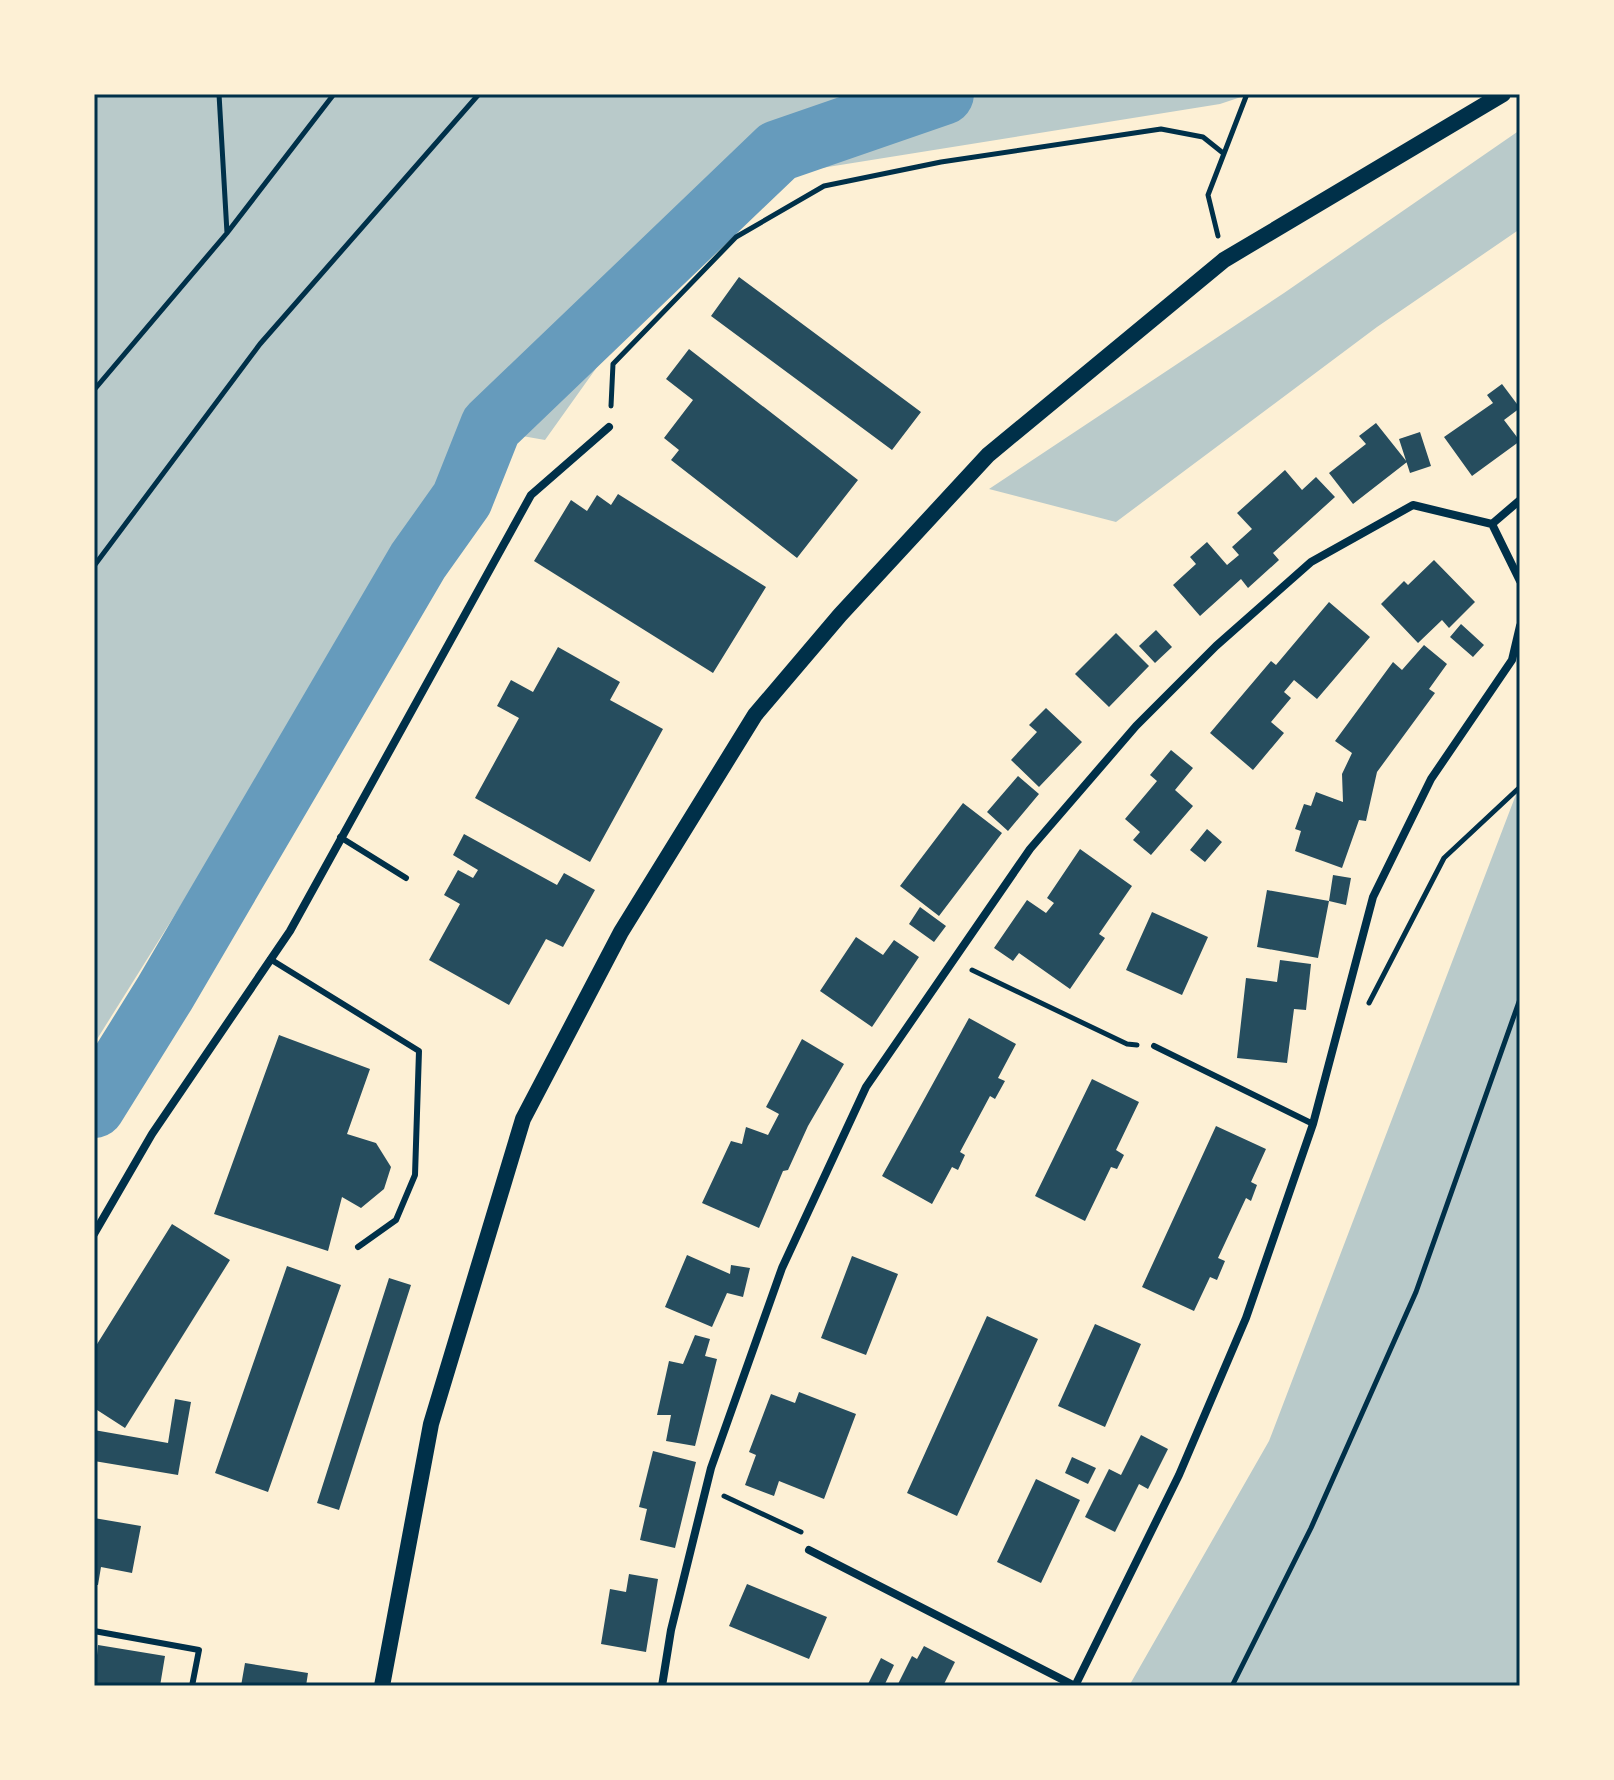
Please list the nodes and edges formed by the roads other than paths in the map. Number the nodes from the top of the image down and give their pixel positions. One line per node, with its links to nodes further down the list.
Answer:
1 (1503, 94): 17 (main road)
2 (609, 427): 7 (street)
3 (1520, 500): 4 (street)
4 (1492, 524): 5 (street); 18 (street)
5 (1520, 581)
6 (1520, 626): 11 (street)
7 (340, 837): 8 (lane); 9 (street)
8 (406, 878)
9 (270, 959): 12 (street); 13 (lane)
10 (1154, 1046): 11 (lane)
11 (1313, 1124): 19 (street)
12 (94, 1234)
13 (358, 1247)
14 (809, 1550): 19 (street)
15 (94, 1631): 16 (lane)
16 (192, 1686)
17 (382, 1686)
18 (662, 1686)
19 (1075, 1686)

